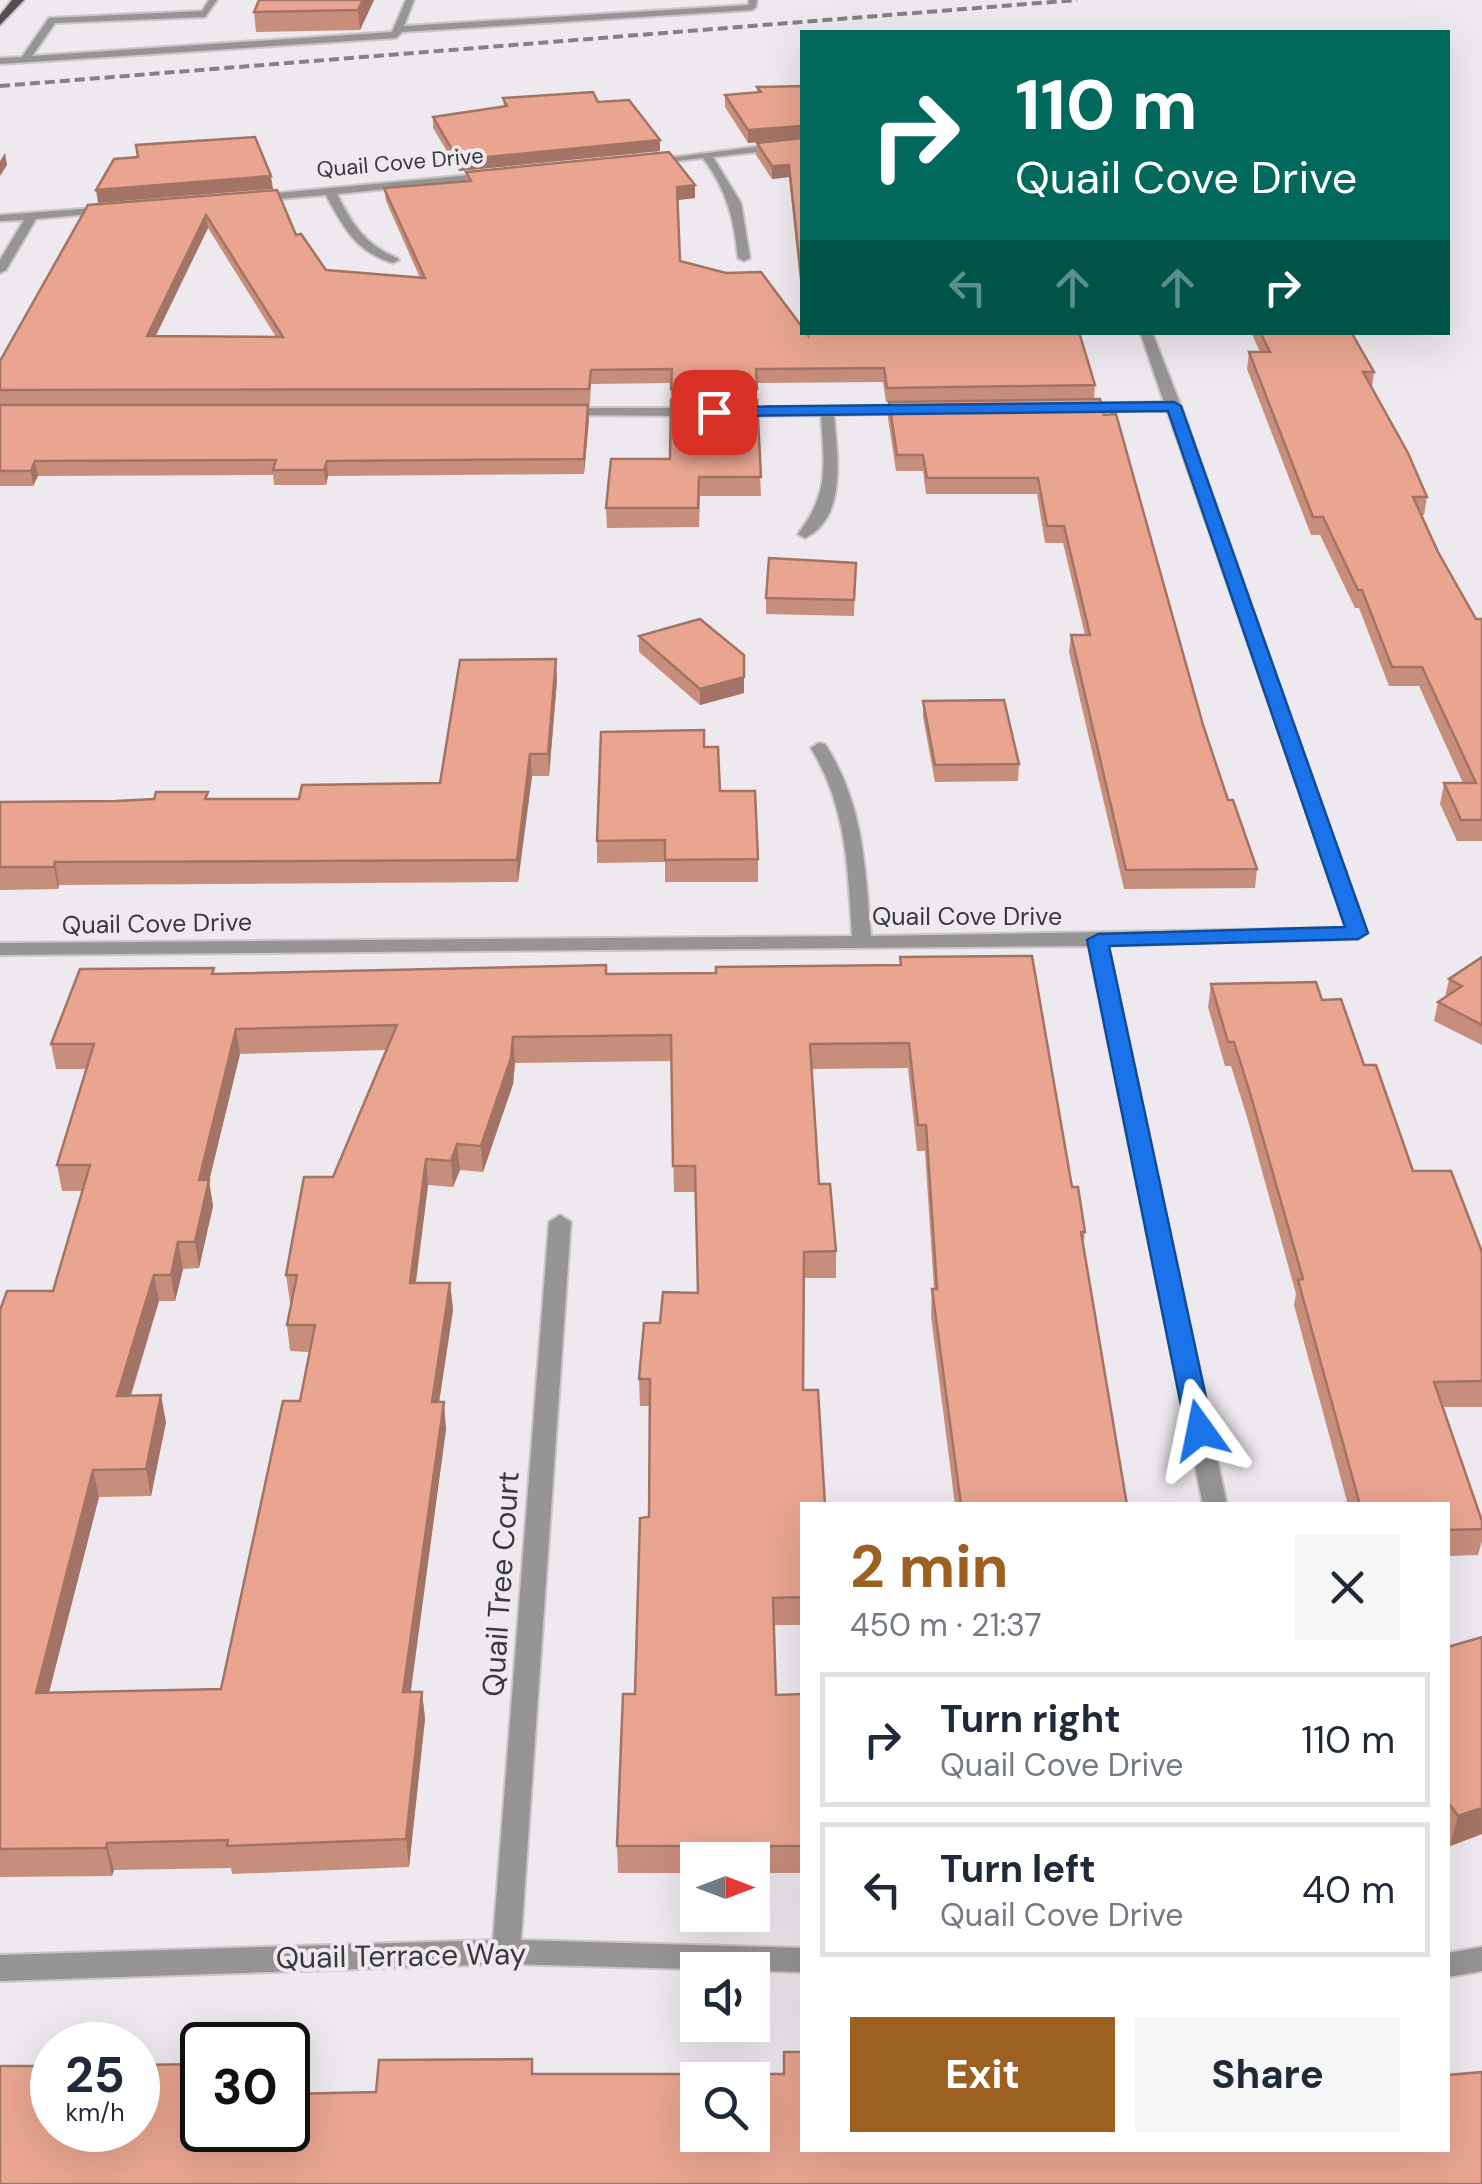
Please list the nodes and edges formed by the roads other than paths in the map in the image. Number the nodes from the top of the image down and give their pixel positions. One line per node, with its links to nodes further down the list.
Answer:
1 (18, 0): 7 (main road)
2 (148, 0): 6 (street)
3 (213, 0): 6 (street)
4 (410, 0): 8 (street)
5 (753, 0): 8 (street)
6 (138, 16): 9 (street)
7 (0, 22)
8 (399, 29): 9 (street)
9 (24, 60): 10 (street)
10 (0, 61)
11 (800, 144): 12 (street)
12 (706, 156): 13 (street); 20 (street)
13 (627, 163)
14 (508, 174): 15 (street, Quail Cove Drive)
15 (330, 191): 16 (street, Quail Cove Drive); 21 (street)
16 (251, 198)
17 (132, 208): 18 (street)
18 (32, 216): 19 (street); 22 (street)
19 (0, 218)
20 (744, 258)
21 (392, 260)
22 (0, 270)
23 (1147, 335): 24 (street, Quail Cove Drive)
24 (1174, 406): 25 (street); 31 (street, Quail Cove Drive)
25 (1058, 408)
26 (923, 410): 28 (street)
27 (550, 412): 28 (street)
28 (826, 412): 29 (street)
29 (805, 534)
30 (820, 748): 32 (street)
31 (1098, 940): 32 (street, Quail Cove Drive); 35 (street)
32 (862, 942): 33 (street, Quail Cove Drive)
33 (0, 950)
34 (560, 1222): 36 (street, Quail Tree Court)
35 (1214, 1502)
36 (506, 1952): 38 (street, Quail Terrace Way); 40 (street, Quail Terrace Way)
37 (1482, 1959): 39 (street)
38 (800, 1960)
39 (1450, 1966)
40 (0, 1968)

